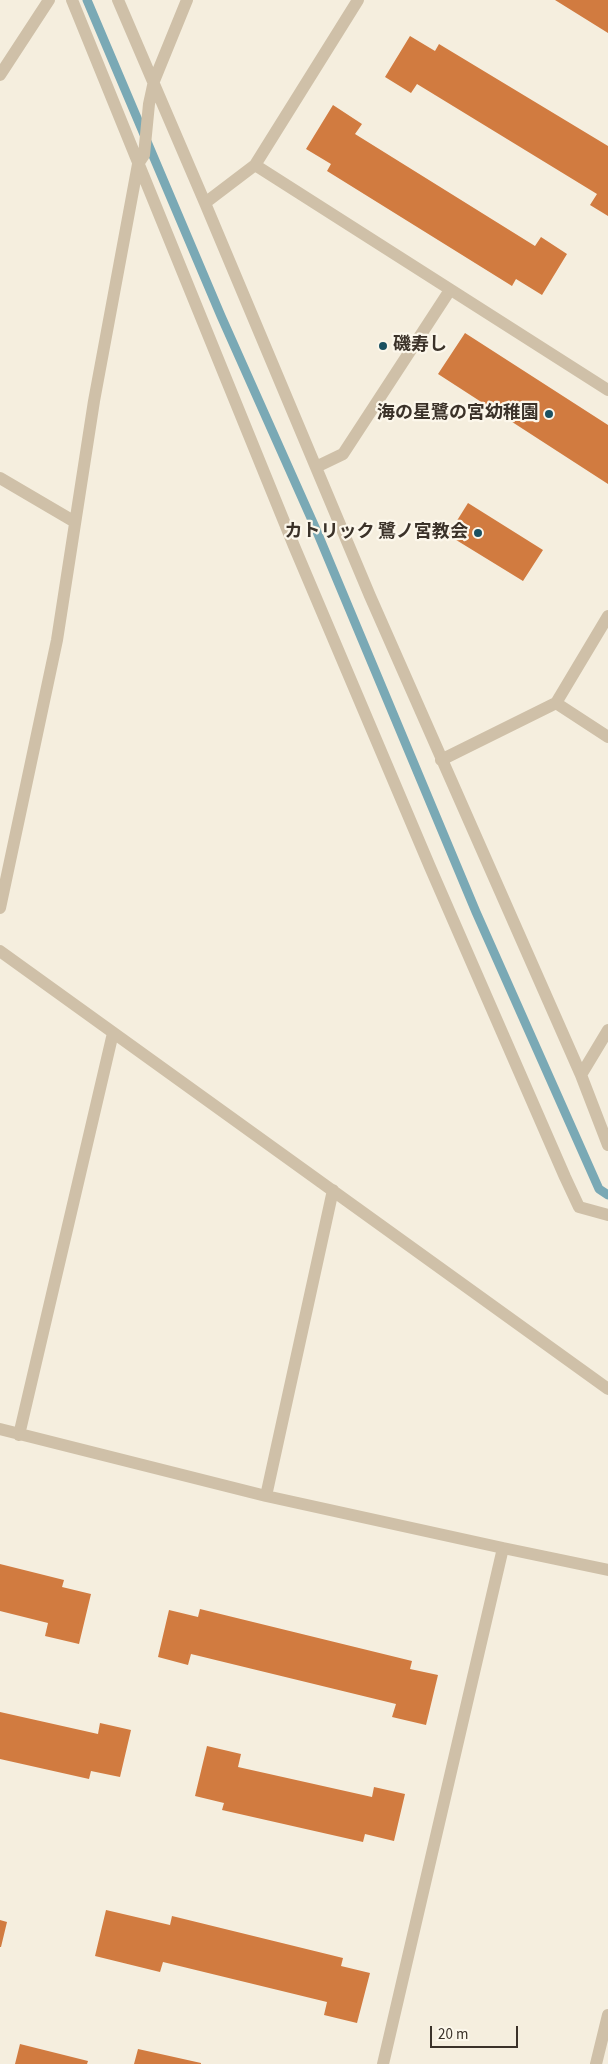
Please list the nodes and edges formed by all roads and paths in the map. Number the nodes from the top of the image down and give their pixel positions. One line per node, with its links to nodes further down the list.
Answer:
1 (49, 0): 6 (street)
2 (72, 0): 8 (street)
3 (118, 0): 7 (street)
4 (187, 0): 7 (street)
5 (358, 0): 9 (street)
6 (0, 75)
7 (154, 81): 8 (street); 10 (street)
8 (141, 159): 15 (street); 27 (street)
9 (255, 165): 10 (street); 11 (street)
10 (205, 203): 13 (street)
11 (450, 290): 12 (street); 13 (street)
12 (608, 390)
13 (316, 467): 19 (street)
14 (0, 478): 15 (street)
15 (75, 522): 20 (street)
16 (608, 616): 17 (street)
17 (556, 702): 18 (street); 19 (street)
18 (608, 737)
19 (441, 760): 24 (street)
20 (0, 908)
21 (0, 951): 23 (street)
22 (608, 1030): 24 (street)
23 (113, 1033): 26 (street); 30 (street)
24 (581, 1076): 25 (street)
25 (608, 1145)
26 (333, 1190): 28 (street); 31 (street)
27 (608, 1215)
28 (608, 1388)
29 (0, 1430): 30 (street)
30 (19, 1435): 31 (street)
31 (266, 1496): 32 (street)
32 (503, 1548): 33 (street); 35 (street)
33 (608, 1570)
34 (608, 2015): 36 (street)
35 (383, 2064)
36 (596, 2064)

